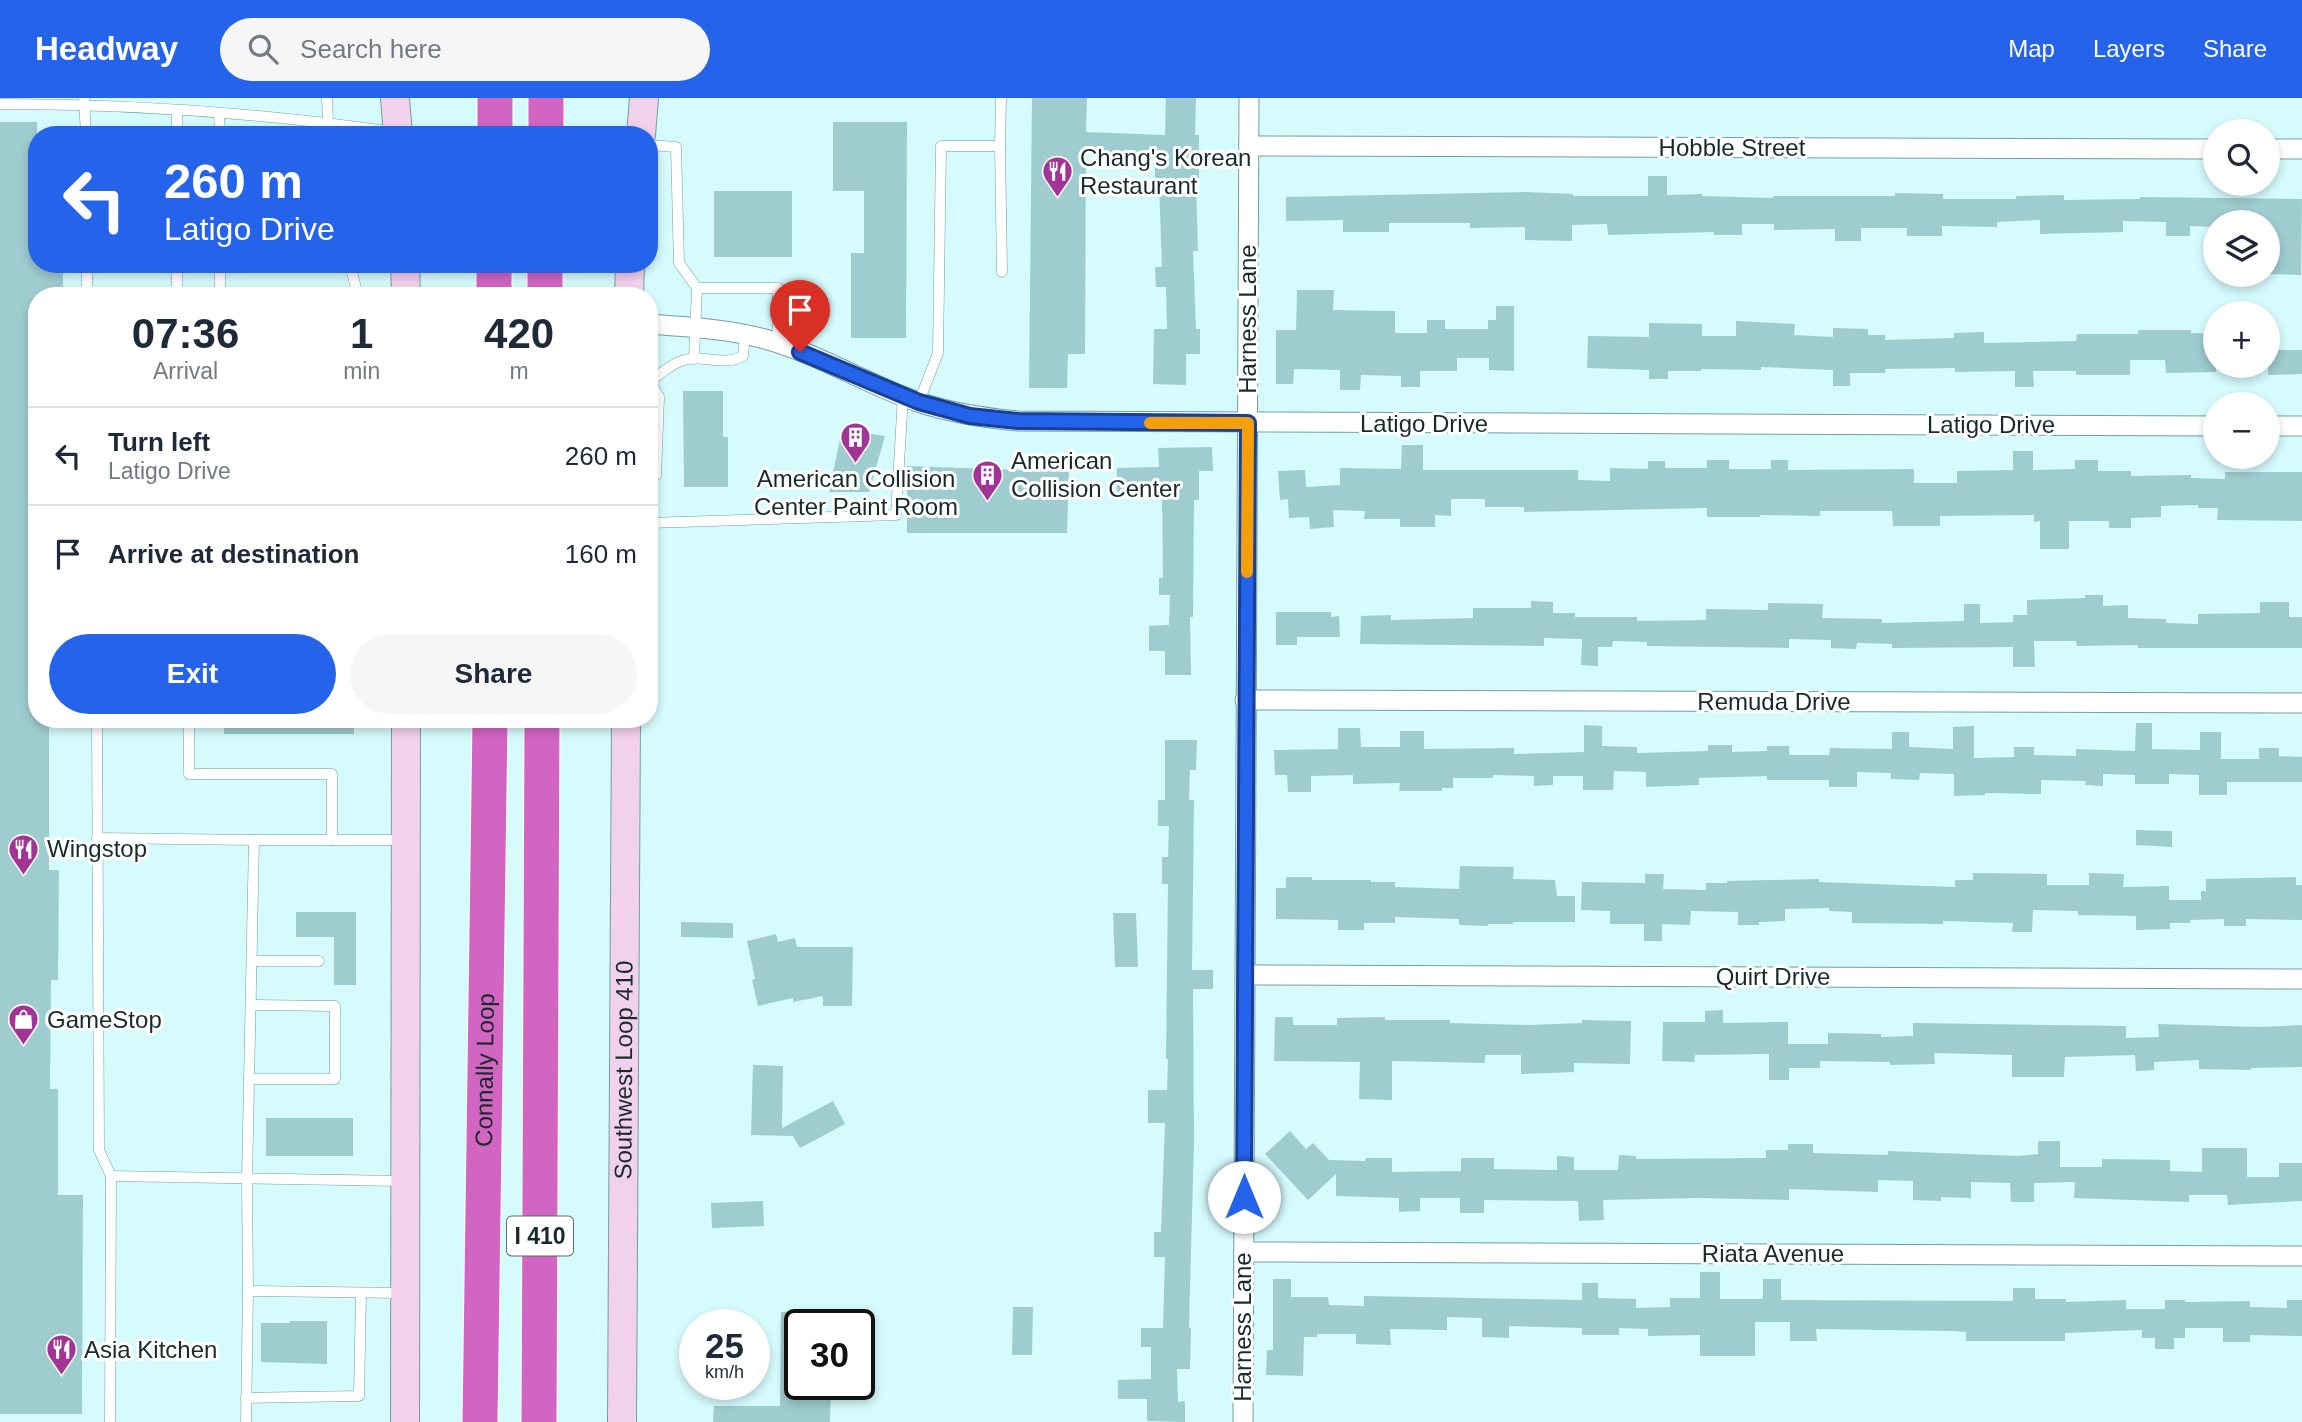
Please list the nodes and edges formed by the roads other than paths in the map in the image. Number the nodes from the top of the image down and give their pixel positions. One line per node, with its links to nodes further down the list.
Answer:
1 (327, 98): 16 (lane)
2 (395, 98): 17 (main road)
3 (495, 98): 18 (highway)
4 (546, 98): 19 (highway)
5 (644, 98): 20 (main road)
6 (1001, 98): 22 (lane)
7 (1249, 98): 23 (street, Harness Lane)
8 (85, 101): 9 (lane); 10 (lane); 12 (lane)
9 (0, 104)
10 (177, 110): 11 (lane); 13 (lane)
11 (219, 113): 14 (lane); 15 (lane)
12 (86, 126)
13 (177, 126)
14 (220, 126)
15 (326, 126)
16 (334, 126)
17 (397, 126)
18 (495, 126)
19 (545, 126)
20 (642, 126)
21 (658, 145): 28 (lane)
22 (1000, 146): 27 (lane); 36 (lane)
23 (1249, 146): 24 (street, Hobble Street); 38 (street, Harness Lane)
24 (2203, 149)
25 (2280, 149): 26 (street)
26 (2302, 149)
27 (1002, 272)
28 (696, 288): 30 (lane); 32 (lane)
29 (658, 325): 30 (street, Latigo Drive)
30 (696, 327): 31 (street, Latigo Drive); 33 (lane)
31 (745, 335): 32 (street, Latigo Drive); 33 (lane)
32 (778, 344): 36 (street, Latigo Drive)
33 (694, 359): 34 (lane)
34 (658, 375)
35 (658, 395): 37 (lane)
36 (911, 399): 38 (street, Latigo Drive); 42 (lane)
37 (658, 423)
38 (1248, 423): 39 (street, Latigo Drive); 43 (street, Harness Lane)
39 (2203, 426)
40 (2280, 426): 41 (street)
41 (2302, 426)
42 (658, 523)
43 (1245, 700): 44 (street, Remuda Drive); 57 (street, Harness Lane)
44 (2302, 703)
45 (97, 728): 51 (lane)
46 (189, 728): 53 (lane)
47 (406, 728): 54 (main road)
48 (490, 728): 73 (highway, Connally Loop / I 410)
49 (542, 728): 74 (highway, I 410)
50 (626, 728): 75 (main road, Southwest Loop 410)
51 (97, 838): 52 (lane); 61 (lane)
52 (254, 840): 53 (lane); 55 (lane)
53 (332, 840): 54 (lane)
54 (406, 840): 63 (main road)
55 (252, 961): 56 (lane); 59 (lane)
56 (319, 961)
57 (1245, 975): 58 (street, Quirt Drive); 64 (street, Harness Lane)
58 (2302, 979)
59 (251, 1004): 60 (lane); 60 (lane)
60 (249, 1079): 62 (lane)
61 (111, 1176): 62 (lane); 70 (lane)
62 (247, 1179): 63 (lane); 66 (lane)
63 (405, 1181): 68 (main road)
64 (1244, 1252): 65 (street, Riata Avenue); 76 (street, Harness Lane)
65 (2302, 1256)
66 (248, 1291): 67 (lane); 69 (lane)
67 (361, 1293): 68 (lane); 69 (lane)
68 (405, 1293): 72 (main road)
69 (246, 1398): 71 (lane)
70 (110, 1422)
71 (246, 1422)
72 (405, 1422)
73 (480, 1422)
74 (539, 1422)
75 (622, 1422)
76 (1243, 1422)

